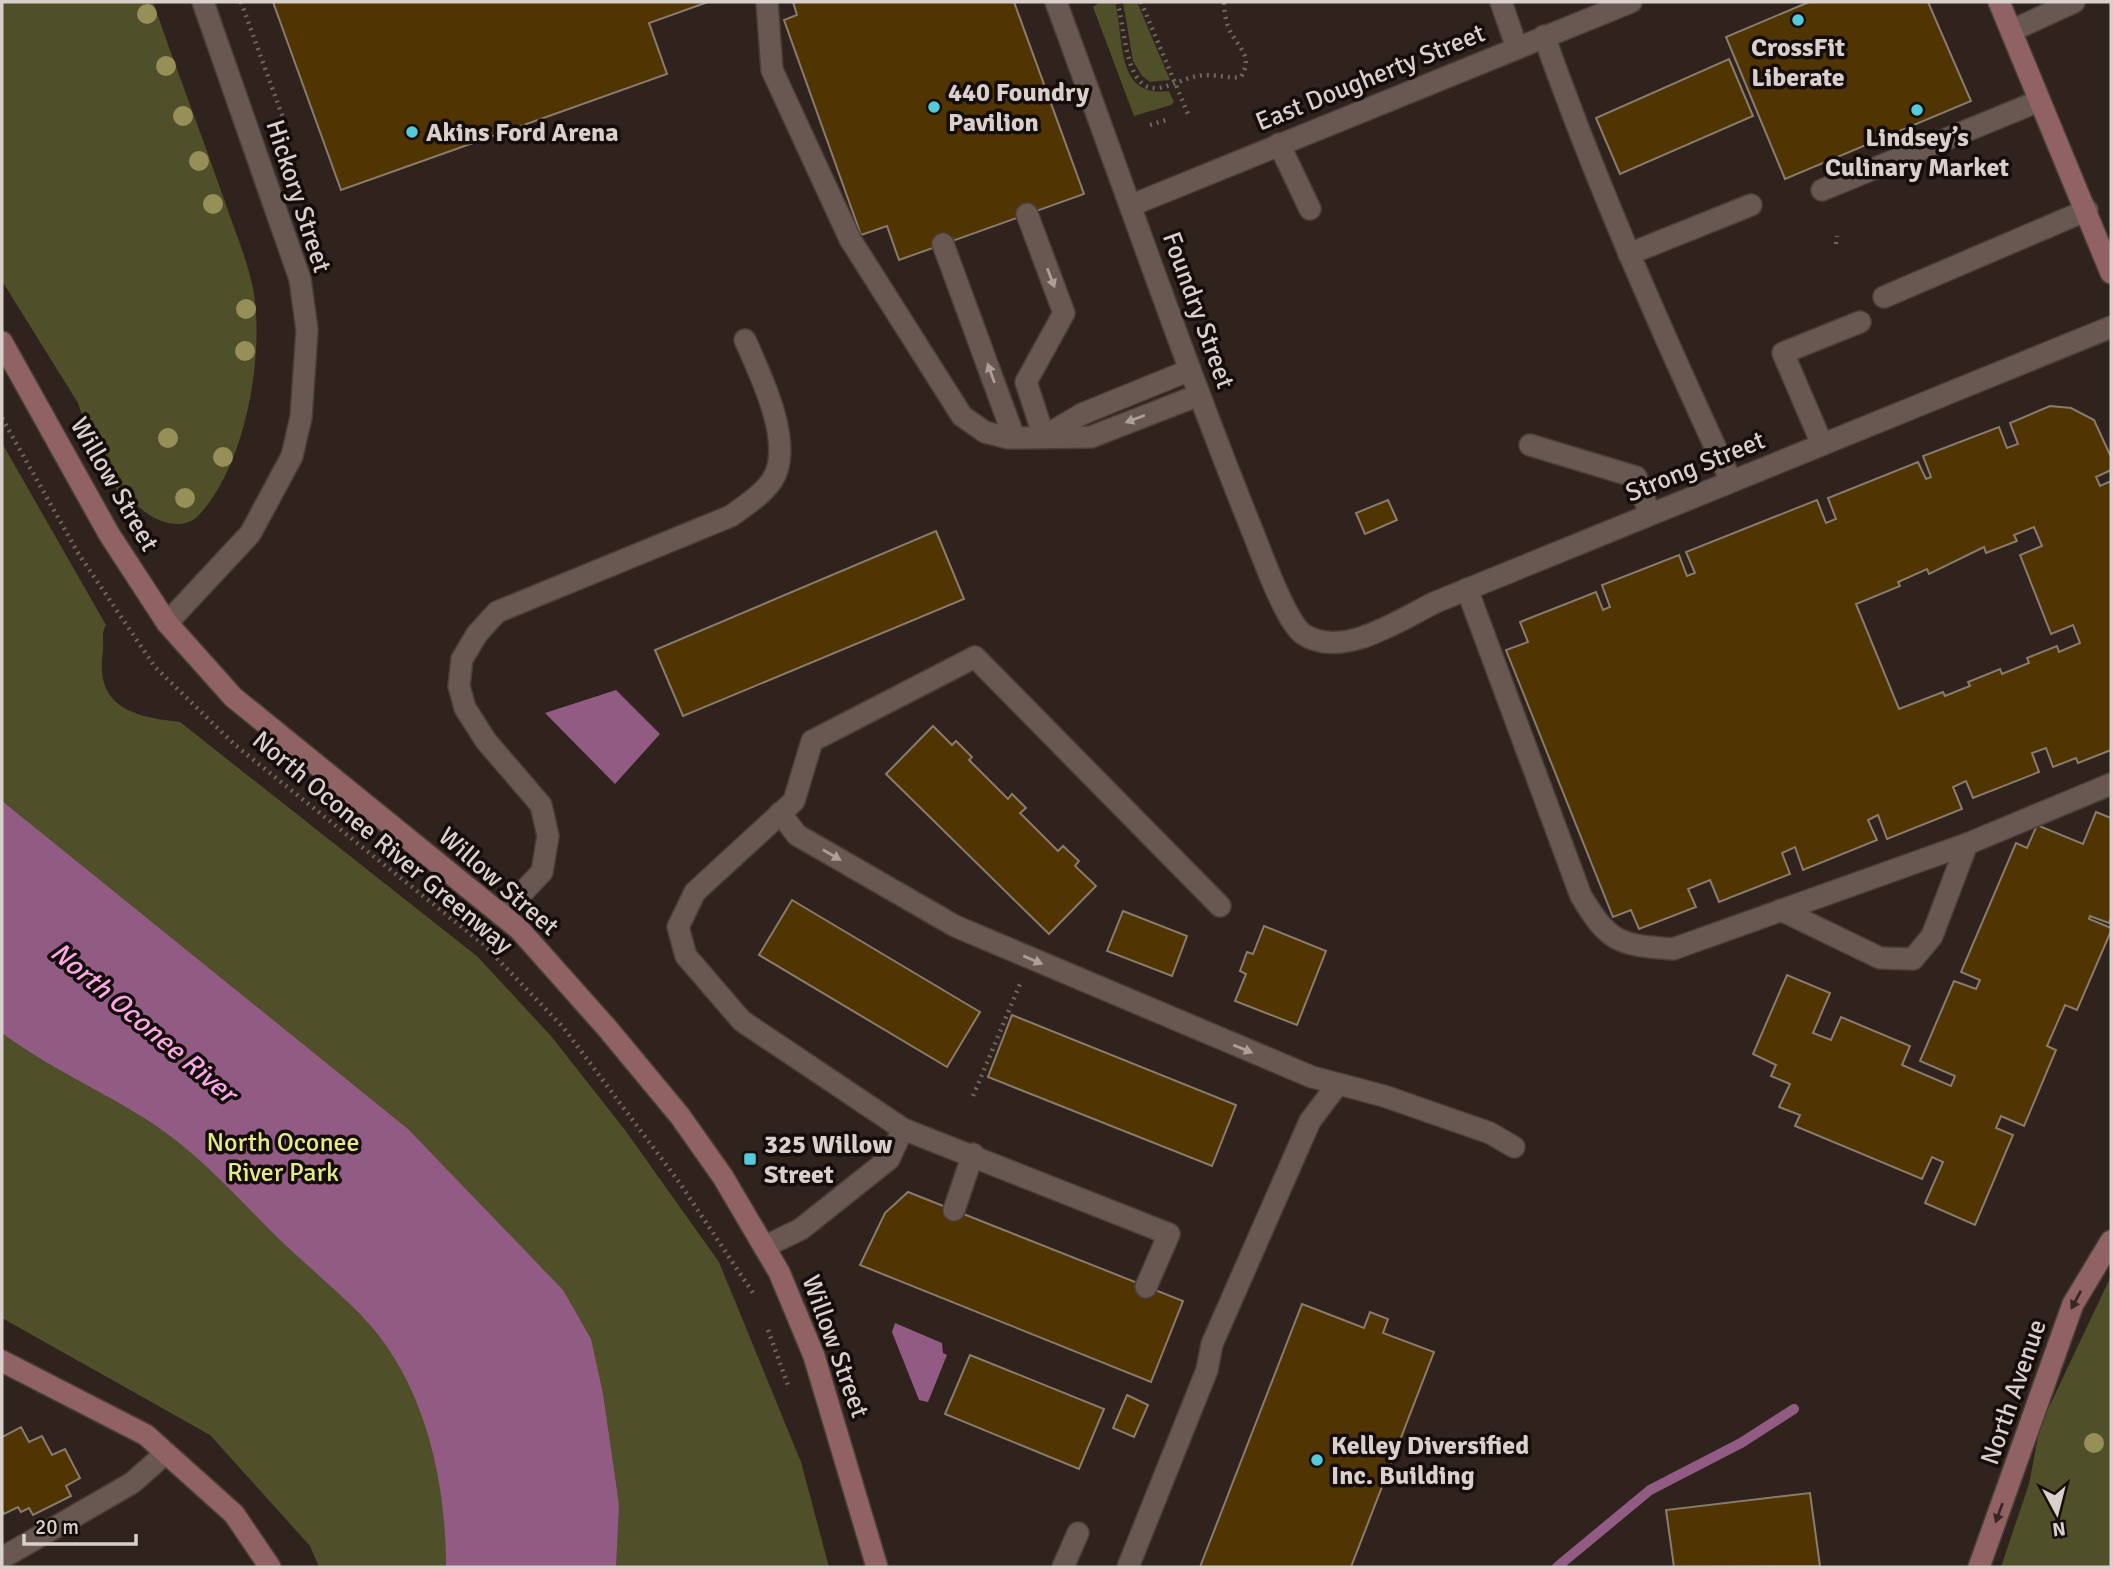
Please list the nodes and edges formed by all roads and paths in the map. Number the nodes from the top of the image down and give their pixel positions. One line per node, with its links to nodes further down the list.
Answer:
1 (203, 2): 48 (street, Hickory Street)
2 (241, 2): 20 (path)
3 (767, 2): 41 (street)
4 (1056, 2): 23 (street, Foundry Street)
5 (1117, 2): 15 (path)
6 (1141, 2): 15 (path)
7 (1224, 2): 15 (path)
8 (1501, 2): 14 (street)
9 (1631, 2): 13 (street, East Dougherty Street)
10 (1999, 2): 12 (street)
11 (2074, 2): 12 (street)
12 (2011, 31): 16 (street)
13 (1545, 36): 14 (street, East Dougherty Street); 31 (street)
14 (1517, 48): 21 (street, East Dougherty Street)
15 (1175, 83): 17 (path)
16 (2039, 101): 22 (street); 26 (street)
17 (1188, 114)
18 (1166, 120): 19 (path)
19 (1150, 125)
20 (291, 140)
21 (1279, 144): 23 (street, East Dougherty Street); 25 (street)
22 (1822, 190)
23 (1132, 205): 38 (street, Foundry Street)
24 (1751, 205): 31 (street)
25 (1310, 209)
26 (2087, 210): 32 (street); 33 (street)
27 (1027, 214): 42 (street, one-way to 42)
28 (1837, 236): 30 (path)
29 (943, 244): 41 (street, one-way to 29)
30 (1836, 244)
31 (1629, 254): 45 (street)
32 (2111, 273)
33 (1884, 297)
34 (1860, 322): 43 (street)
35 (2111, 327): 43 (street, Strong Street)
36 (745, 340): 55 (street)
37 (2, 342): 48 (street, Willow Street)
38 (1190, 370): 39 (street, Foundry Street); 42 (street)
39 (1199, 395): 42 (street, one-way to 42); 49 (street, Foundry Street)
40 (2, 418): 66 (path, North Oconee River Greenway)
41 (1014, 437): 42 (street)
42 (1044, 437)
43 (1822, 444): 45 (street, Strong Street)
44 (1530, 445): 46 (street)
45 (1731, 481): 46 (street, Strong Street)
46 (1650, 514): 47 (street, Strong Street)
47 (1467, 589): 49 (street, Strong Street); 54 (street)
48 (167, 623): 55 (street, Willow Street)
49 (1300, 632)
50 (2111, 784): 52 (street)
51 (780, 813): 53 (street); 57 (street, one-way to 57); 59 (street)
52 (1967, 844): 54 (street); 54 (street)
53 (1220, 906)
54 (1781, 910)
55 (501, 915): 64 (street, Willow Street)
56 (1014, 998): 58 (path)
57 (1338, 1084): 60 (street); 76 (street)
58 (973, 1096)
59 (903, 1129): 61 (street); 64 (street)
60 (1514, 1147)
61 (972, 1154): 62 (street); 65 (street)
62 (954, 1210)
63 (2111, 1241): 77 (street, North Avenue, one-way to 77)
64 (764, 1247): 74 (street, Willow Street)
65 (1146, 1287)
66 (755, 1297)
67 (764, 1321): 69 (path)
68 (2, 1361): 70 (street)
69 (791, 1392)
70 (166, 1453): 72 (street); 73 (street)
71 (1077, 1533): 75 (street)
72 (2, 1558)
73 (270, 1567)
74 (877, 1567)
75 (1063, 1567)
76 (1128, 1567)
77 (1979, 1567)

